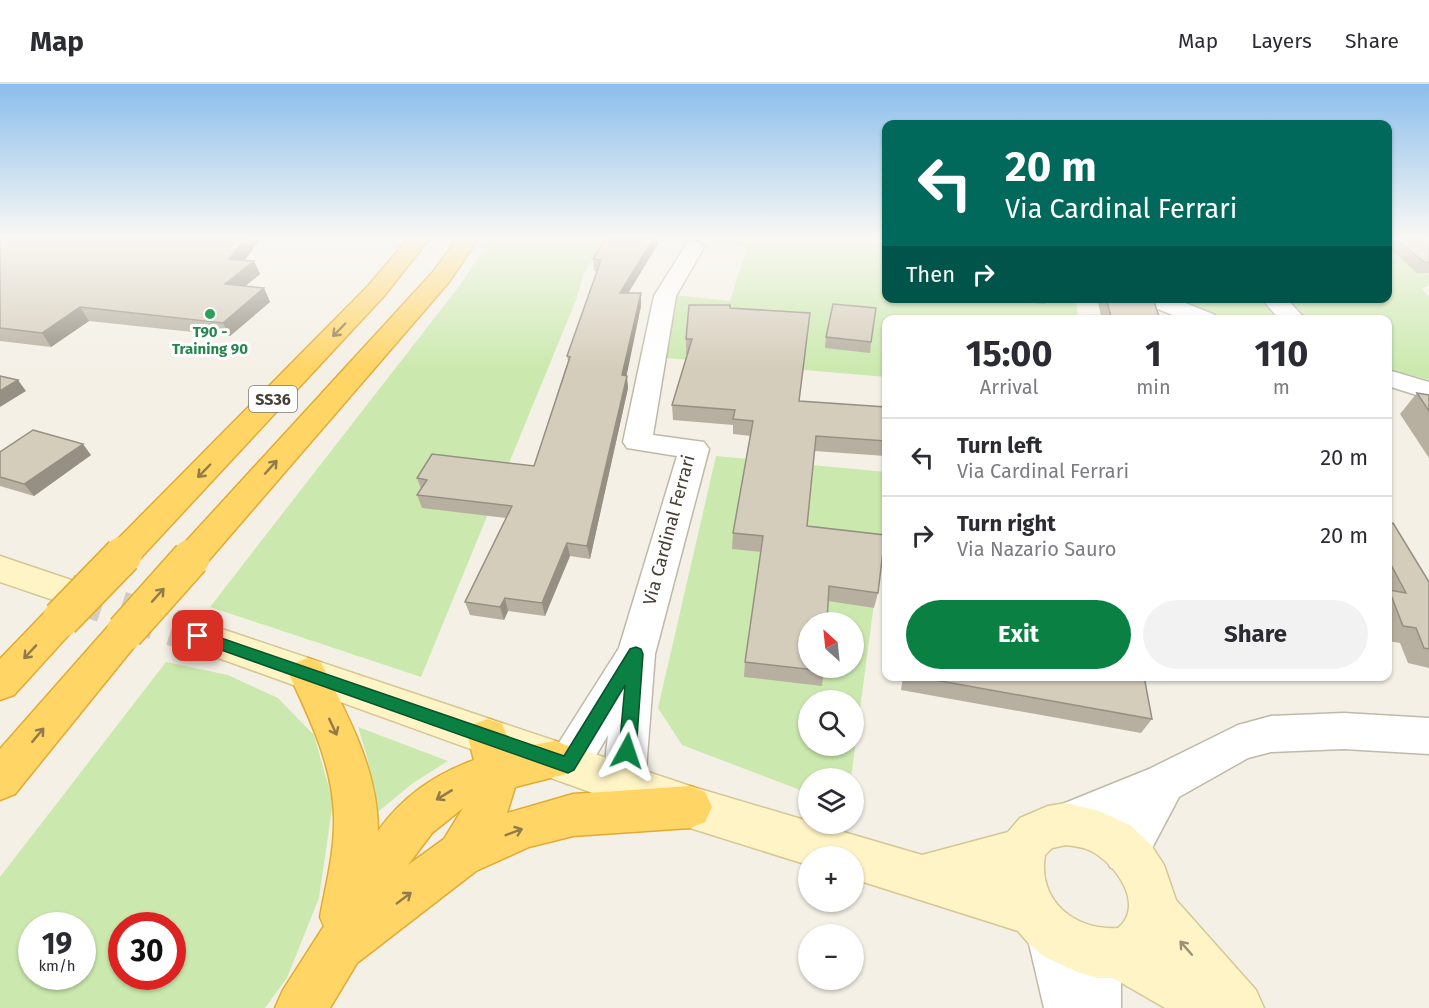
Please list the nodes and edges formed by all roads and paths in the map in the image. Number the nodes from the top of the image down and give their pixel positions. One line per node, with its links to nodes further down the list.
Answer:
1 (383, 282): 11 (highway, SS36, one-way to 11, bridge)
2 (436, 282): 19 (highway, SS36, one-way to 2, bridge)
3 (673, 282): 13 (street, Via Cardinal Ferrari)
4 (1163, 303): 6 (street)
5 (1277, 303): 7 (street)
6 (1194, 315)
7 (1289, 315)
8 (1392, 379): 9 (street)
9 (1429, 391)
10 (0, 569): 11 (main road)
11 (64, 605): 15 (highway, SS36, one-way to 15)
12 (198, 636): 14 (main road)
13 (636, 654): 18 (street, Via Cardinal Ferrari); 20 (street, Via Cardinal Ferrari)
14 (308, 674): 17 (main road); 30 (highway, one-way to 30)
15 (0, 684)
16 (1429, 736): 21 (street)
17 (493, 755): 18 (highway); 26 (highway); 30 (highway, one-way to 30)
18 (561, 762): 20 (main road)
19 (0, 780)
20 (624, 783): 22 (main road)
21 (1164, 783): 23 (street); 25 (street)
22 (690, 807): 26 (highway, one-way to 22); 27 (main road)
23 (1066, 824): 24 (main road); 25 (main road)
24 (1023, 850): 27 (main road); 29 (main road)
25 (1126, 850): 28 (main road)
26 (460, 855): 30 (highway, one-way to 26)
27 (924, 877): 29 (main road)
28 (1154, 911): 31 (main road); 36 (main road, one-way to 28)
29 (1042, 921): 31 (main road); 33 (street)
30 (340, 946): 32 (highway)
31 (1107, 953): 34 (street); 35 (main road)
32 (301, 1008)
33 (1070, 1008)
34 (1095, 1008)
35 (1214, 1008)
36 (1238, 1008)

